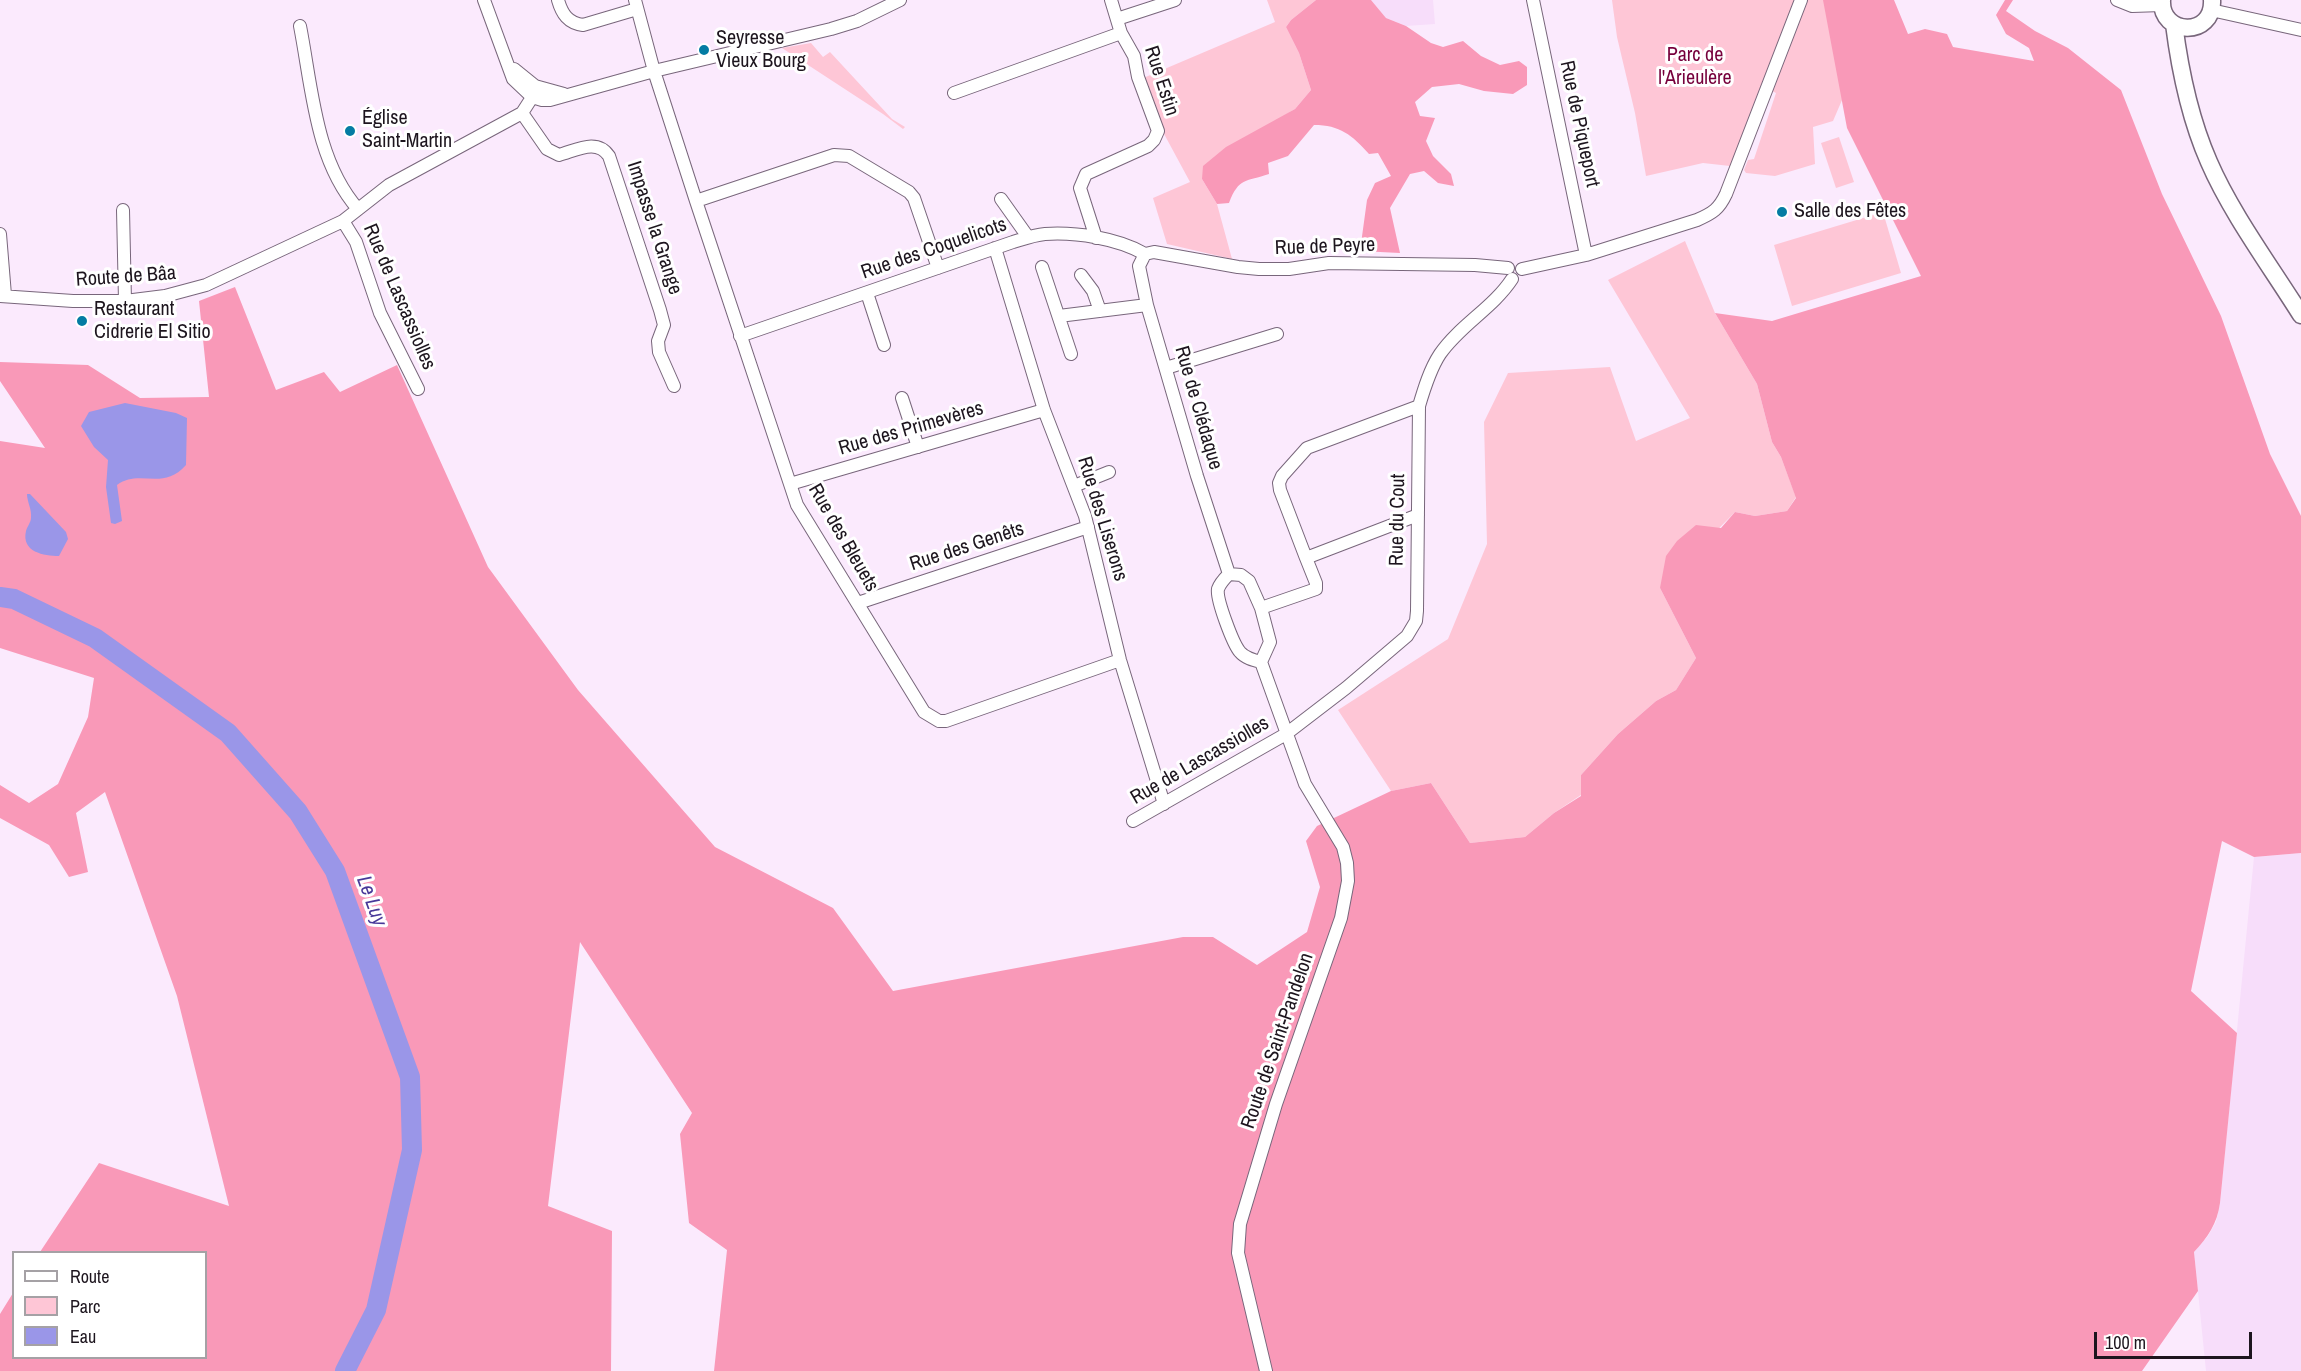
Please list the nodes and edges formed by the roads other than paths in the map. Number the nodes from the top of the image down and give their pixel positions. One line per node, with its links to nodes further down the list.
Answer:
1 (484, 0): 20 (street)
2 (558, 0): 10 (street)
3 (900, 0): 18 (street)
4 (1111, 0): 12 (street, Rue Estin)
5 (1175, 0): 12 (street)
6 (1533, 0): 33 (street, Rue de Piqueport)
7 (1801, 0): 33 (street, Rue de Peyre)
8 (2117, 0): 9 (street)
9 (2162, 2): 13 (main road)
10 (636, 4): 18 (street, Rue des Bleuets)
11 (2211, 5): 15 (main road); 16 (street)
12 (1117, 19): 17 (street, Rue Estin)
13 (2174, 24): 15 (main road); 19 (main road)
14 (300, 26): 25 (street)
15 (2191, 28): 19 (main road)
16 (2301, 30)
17 (1121, 33): 21 (street); 30 (street, Rue Estin)
18 (654, 71): 20 (street); 24 (street, Rue des Bleuets)
19 (2186, 87): 43 (main road)
20 (534, 91): 22 (street)
21 (954, 93)
22 (522, 113): 25 (street, Route de Bâa); 50 (street, Impasse la Grange)
23 (1001, 199): 29 (street)
24 (696, 201): 35 (street); 46 (street, Rue des Bleuets)
25 (358, 209): 27 (street, Route de Bâa)
26 (123, 210): 40 (street)
27 (343, 220): 40 (street, Route de Bâa); 51 (street, Rue de Lascassiolles)
28 (0, 234): 39 (street, Route de Bâa)
29 (1028, 237): 30 (street, Rue des Coquelicots); 31 (street, Rue des Coquelicots)
30 (1096, 238): 32 (street, Rue des Coquelicots)
31 (995, 248): 35 (street, Rue des Coquelicots); 54 (street, Rue des Liserons)
32 (1145, 254): 36 (street, Rue de Peyre); 41 (street, Rue de Clédaque)
33 (1587, 255): 36 (street, Rue de Peyre)
34 (1042, 267): 44 (street)
35 (938, 268): 38 (street, Rue des Coquelicots)
36 (1510, 273): 53 (street, Rue du Cout)
37 (1082, 275): 42 (street)
38 (867, 293): 46 (street, Rue des Coquelicots); 47 (street)
39 (2, 295): 40 (street, Route de Bâa)
40 (125, 301)
41 (1148, 305): 42 (street); 49 (street, Rue de Clédaque)
42 (1100, 311): 44 (street)
43 (2301, 315)
44 (1059, 316): 48 (street)
45 (1277, 334): 49 (street)
46 (740, 336): 57 (street, Rue des Bleuets)
47 (884, 345)
48 (1071, 354)
49 (1166, 368): 62 (street, Rue de Clédaque)
50 (674, 386)
51 (418, 389)
52 (902, 398): 55 (street)
53 (1419, 406): 59 (street, Rue du Cout); 61 (street)
54 (1044, 410): 55 (street, Rue des Primevères); 58 (street, Rue des Liserons)
55 (918, 447): 57 (street, Rue des Primevères)
56 (1109, 472): 58 (street)
57 (790, 484): 63 (street, Rue des Bleuets)
58 (1074, 486): 60 (street, Rue des Liserons)
59 (1418, 515): 61 (street); 67 (street, Rue du Cout)
60 (1088, 527): 63 (street, Rue des Genêts); 65 (street, Rue des Liserons)
61 (1306, 558): 64 (street)
62 (1229, 574): 64 (street); 66 (street)
63 (858, 603): 65 (street, Rue des Bleuets)
64 (1260, 608): 66 (street)
65 (1120, 660): 68 (street, Rue des Liserons)
66 (1261, 662): 67 (street)
67 (1286, 734): 68 (street, Rue de Lascassiolles); 70 (street, Route de Saint-Pandelon)
68 (1164, 804): 69 (street, Rue de Lascassiolles)
69 (1133, 821)
70 (1266, 1371)

